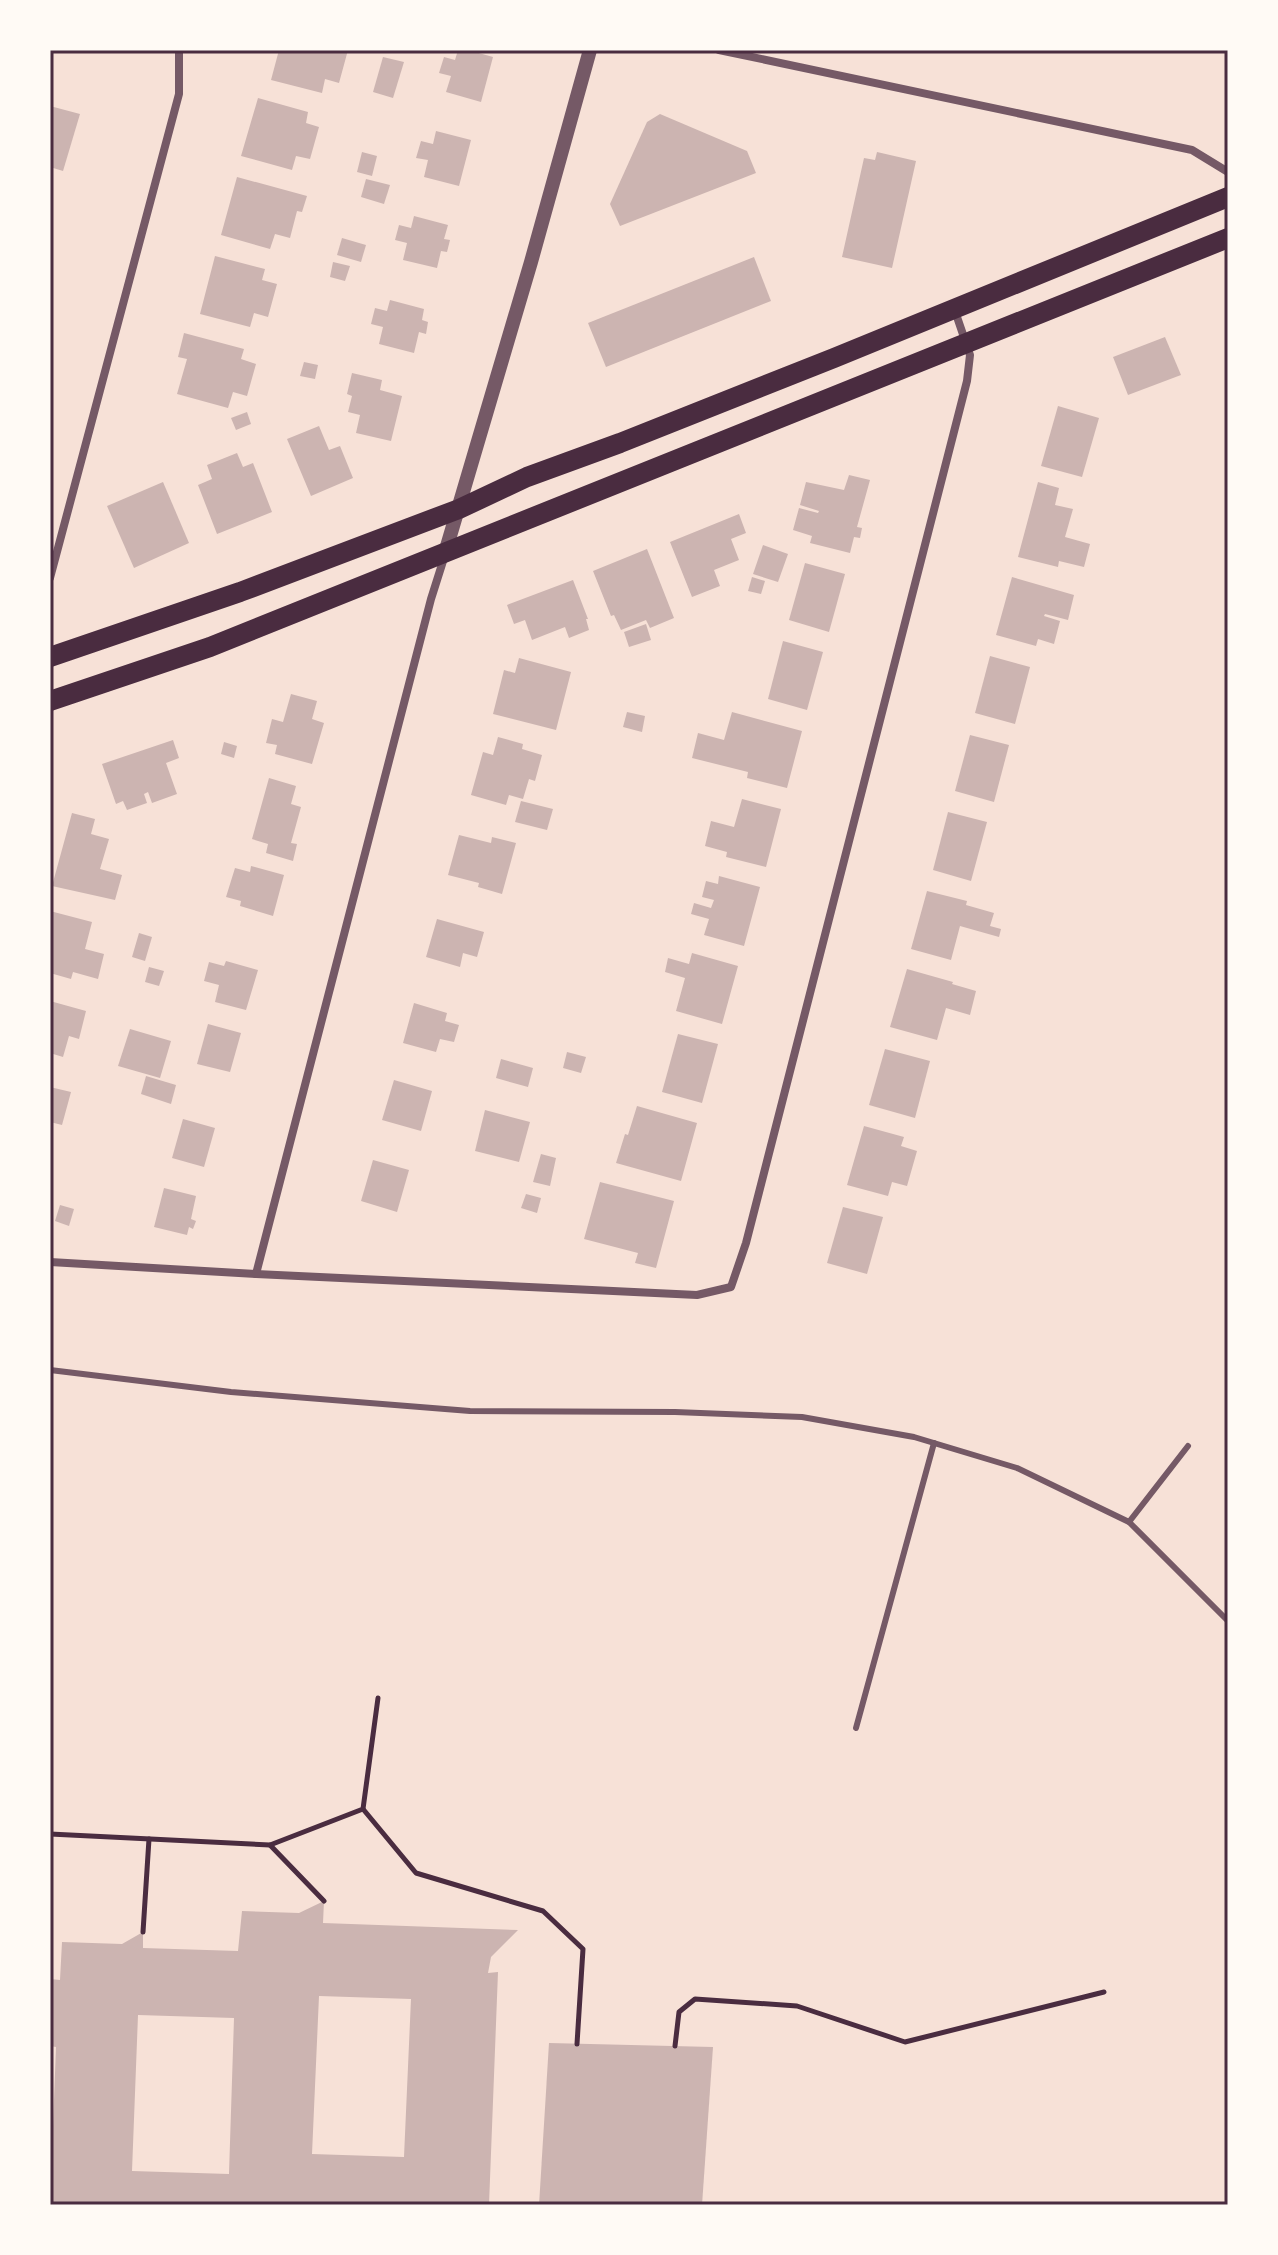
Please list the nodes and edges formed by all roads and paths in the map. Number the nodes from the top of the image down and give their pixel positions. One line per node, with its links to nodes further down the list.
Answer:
1 (179, 50): 11 (street)
2 (590, 50): 9 (street)
3 (719, 50): 4 (street)
4 (1228, 172)
5 (1228, 197): 7 (main road)
6 (1228, 238): 8 (main road)
7 (954, 309): 8 (street); 9 (main road)
8 (967, 344): 10 (main road); 15 (street)
9 (459, 509): 10 (street); 12 (main road)
10 (445, 553): 13 (main road); 15 (street)
11 (50, 578)
12 (50, 657)
13 (50, 701)
14 (50, 1262): 15 (street)
15 (256, 1274)
16 (50, 1370): 17 (lane)
17 (934, 1443): 19 (lane); 22 (lane)
18 (1188, 1446): 19 (lane)
19 (1129, 1522): 20 (lane)
20 (1228, 1621)
21 (378, 1698): 23 (path)
22 (856, 1728)
23 (363, 1809): 26 (path); 30 (path)
24 (50, 1834): 25 (path)
25 (149, 1839): 26 (path); 28 (path)
26 (270, 1845): 27 (path)
27 (324, 1901)
28 (143, 1932)
29 (1104, 1992): 31 (path)
30 (577, 2044)
31 (675, 2046)

